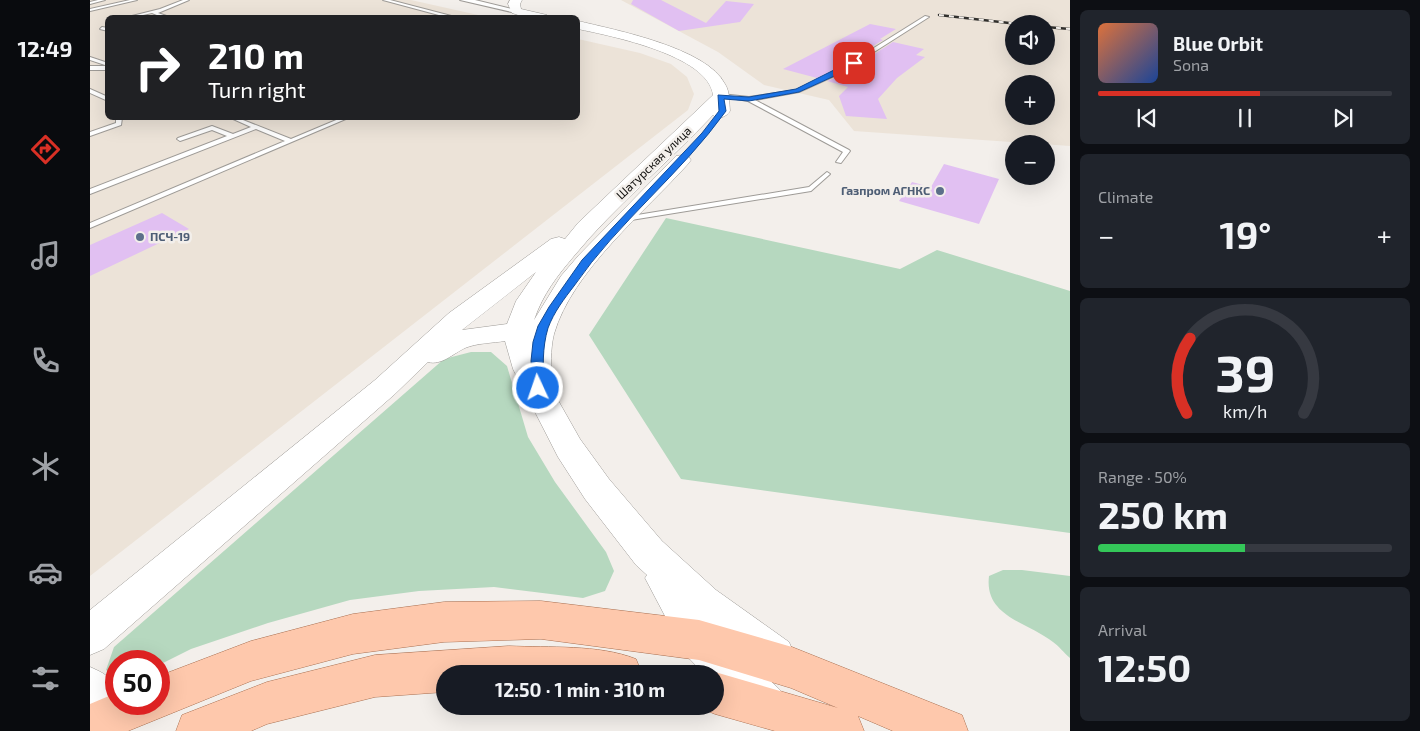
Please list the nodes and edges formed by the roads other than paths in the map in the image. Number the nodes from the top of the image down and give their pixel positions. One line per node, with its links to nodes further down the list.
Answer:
1 (103, 0): 7 (lane)
2 (135, 0): 9 (lane)
3 (187, 0): 10 (lane)
4 (385, 0): 11 (lane)
5 (464, 0): 6 (street)
6 (475, 1): 8 (street)
7 (90, 3)
8 (516, 6): 16 (main road)
9 (90, 10)
10 (158, 10): 12 (lane); 13 (lane)
11 (441, 14): 14 (lane); 15 (lane)
12 (138, 15)
13 (160, 15)
14 (438, 15)
15 (445, 15)
16 (536, 15)
17 (927, 17): 28 (lane)
18 (580, 26): 26 (main road)
19 (102, 28): 20 (lane)
20 (105, 29)
21 (90, 58): 22 (lane)
22 (105, 66)
23 (105, 67): 24 (lane)
24 (92, 69)
25 (90, 91): 27 (lane)
26 (721, 96): 28 (lane); 40 (main road, Шатурская улица); 42 (main road, Шатурская улица)
27 (105, 98)
28 (749, 99): 37 (lane)
29 (119, 120): 33 (lane)
30 (240, 120): 32 (lane)
31 (339, 120): 36 (lane)
32 (256, 126): 34 (lane); 36 (lane)
33 (90, 134)
34 (232, 136): 35 (lane); 39 (lane)
35 (180, 139)
36 (291, 141): 41 (lane)
37 (839, 162)
38 (827, 174): 40 (lane)
39 (90, 192)
40 (625, 219): 43 (main road, Шатурская улица)
41 (90, 226)
42 (586, 228): 44 (main road); 45 (main road)
43 (544, 326): 44 (main road); 46 (main road, Шатурская улица)
44 (517, 330): 45 (main road); 46 (main road)
45 (386, 387): 48 (main road)
46 (538, 388): 47 (main road)
47 (649, 553): 49 (main road); 50 (main road)
48 (90, 634)
49 (699, 640): 50 (main road); 52 (main road); 54 (main road)
50 (792, 668): 57 (main road)
51 (436, 672): 55 (main road)
52 (170, 693)
53 (724, 695): 54 (main road)
54 (767, 707): 56 (main road)
55 (198, 731)
56 (842, 731)
57 (946, 731)

